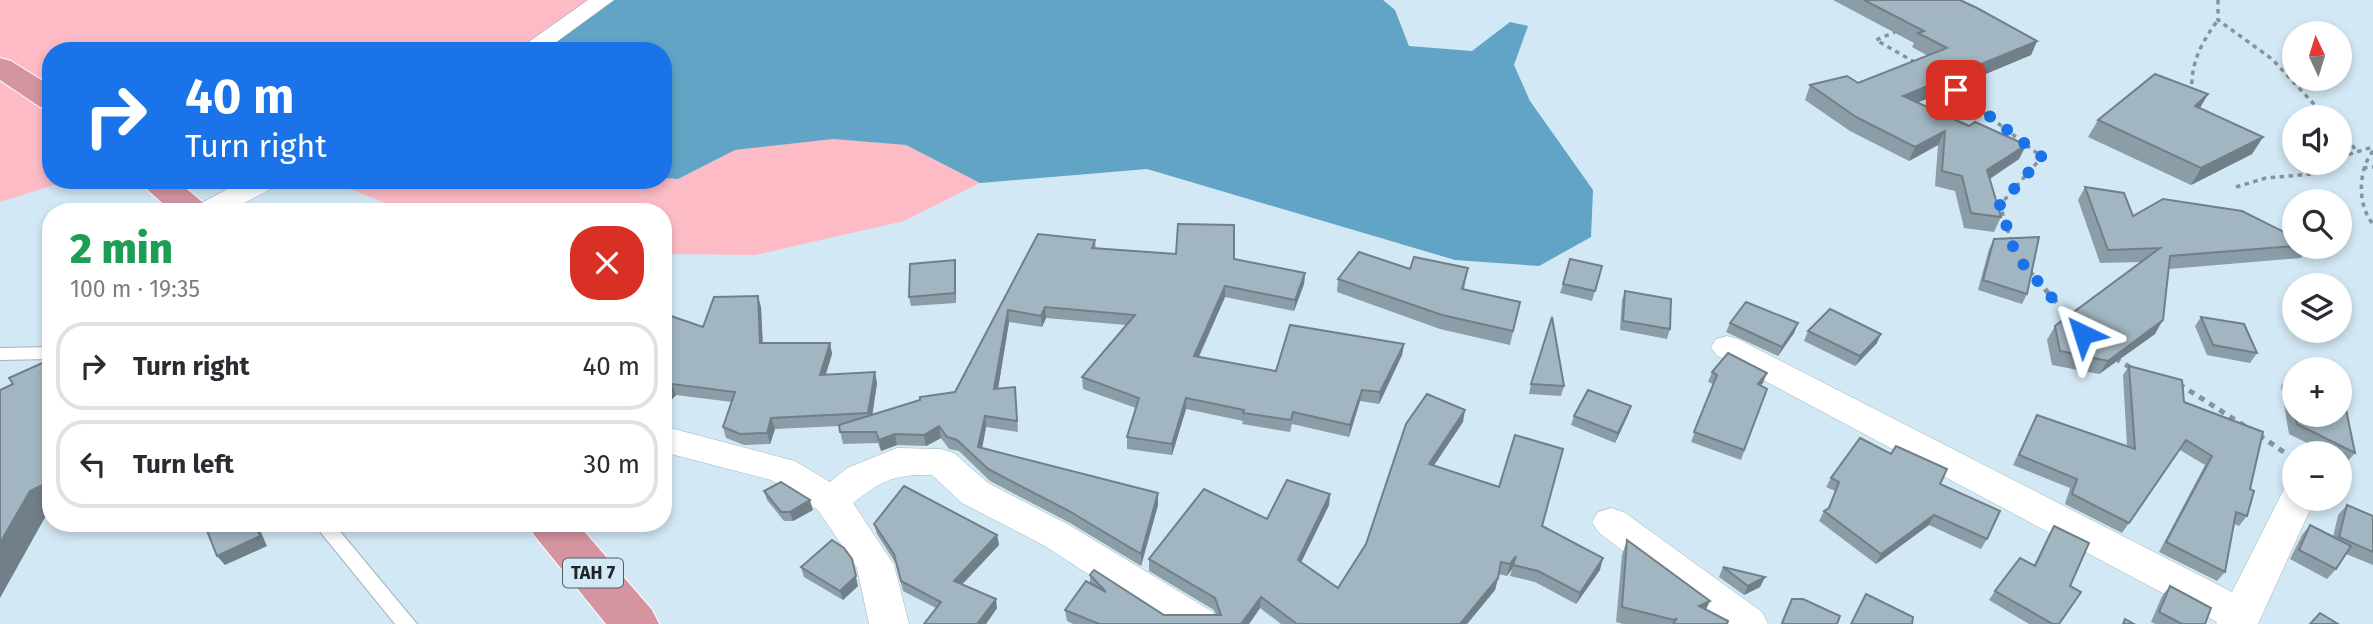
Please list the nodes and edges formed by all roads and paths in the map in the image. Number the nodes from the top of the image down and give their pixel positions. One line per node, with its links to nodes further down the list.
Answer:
1 (603, 0): 5 (street)
2 (2218, 0): 3 (path)
3 (2218, 20): 10 (path); 11 (path)
4 (1907, 26): 7 (path)
5 (541, 42)
6 (0, 67): 9 (highway)
7 (1922, 67)
8 (1945, 82): 25 (path)
9 (42, 94)
10 (2193, 104)
11 (2315, 105)
12 (2352, 145): 14 (path)
13 (2373, 149): 14 (path); 17 (path)
14 (2357, 151): 15 (path)
15 (2352, 153)
16 (2373, 167): 17 (path)
17 (2363, 168): 24 (path)
18 (2300, 175): 19 (path)
19 (2236, 187)
20 (165, 189): 22 (highway)
21 (249, 189): 23 (street)
22 (183, 203)
23 (223, 203)
24 (2373, 224)
25 (2016, 256)
26 (2024, 265): 27 (path)
27 (2075, 324)
28 (1727, 347): 41 (street)
29 (42, 353): 30 (lane)
30 (0, 354)
31 (2110, 354): 32 (path)
32 (2140, 371)
33 (2172, 382): 35 (path)
34 (672, 441): 36 (street)
35 (2282, 451)
36 (831, 500): 44 (street); 45 (street)
37 (2291, 511): 41 (street)
38 (1611, 522): 46 (street)
39 (330, 532): 42 (lane)
40 (558, 532): 43 (highway, TAH 7)
41 (2239, 620)
42 (407, 624)
43 (635, 624)
44 (889, 624)
45 (1199, 624)
46 (1748, 624)

